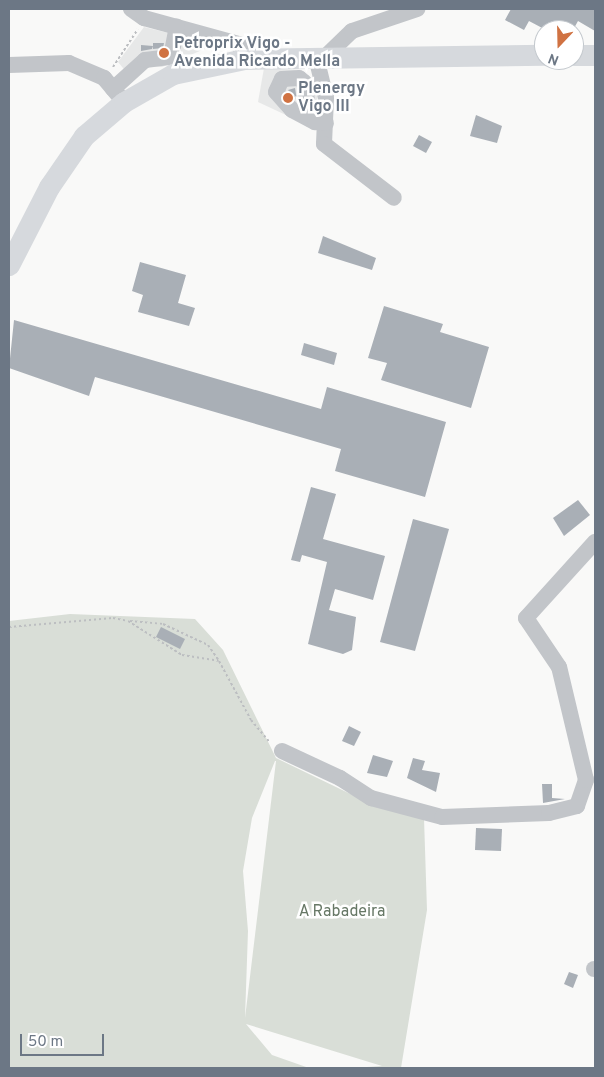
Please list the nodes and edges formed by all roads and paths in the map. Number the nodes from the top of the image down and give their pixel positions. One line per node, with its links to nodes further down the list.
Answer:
1 (131, 9): 3 (street)
2 (416, 9): 6 (street)
3 (144, 18): 4 (street); 9 (path)
4 (177, 28): 7 (street); 9 (street)
5 (534, 55): 6 (main road)
6 (320, 57): 7 (main road); 10 (street)
7 (244, 59): 9 (main road)
8 (9, 65): 9 (street)
9 (114, 90): 11 (main road)
10 (394, 198)
11 (9, 265)
12 (595, 542): 16 (street)
13 (128, 621): 14 (path); 15 (path); 15 (path)
14 (9, 627)
15 (219, 661): 16 (path)
16 (282, 751)

